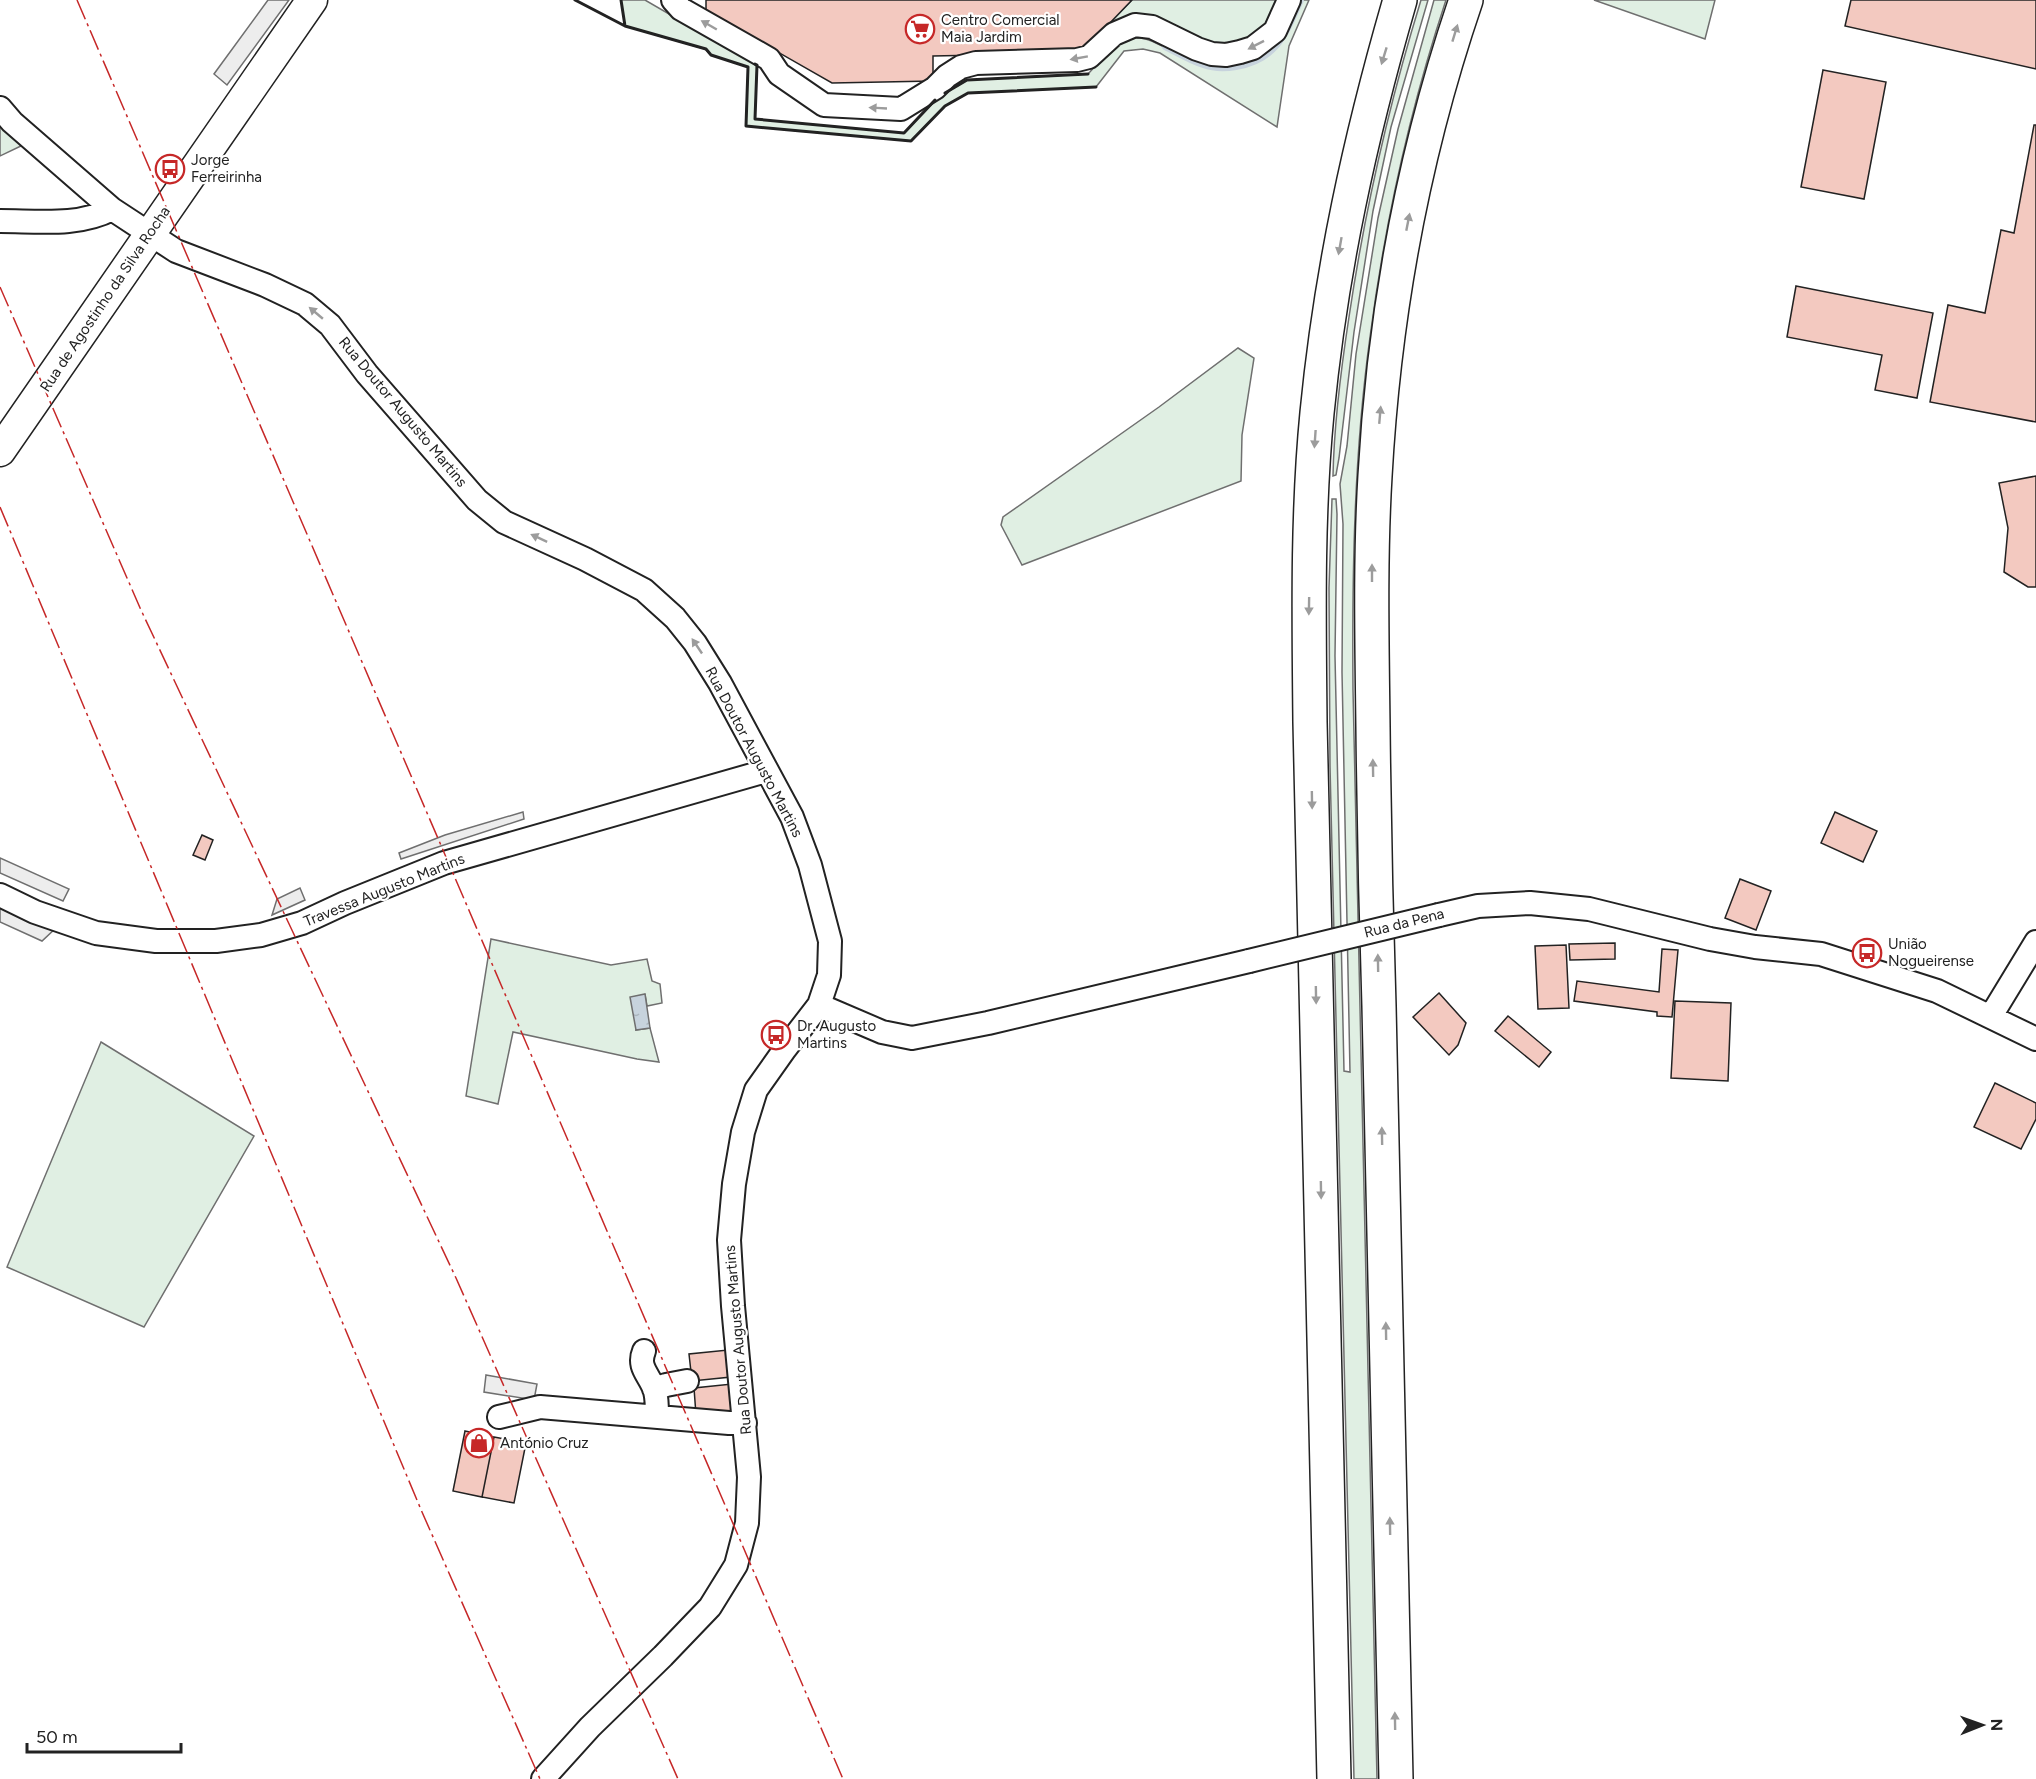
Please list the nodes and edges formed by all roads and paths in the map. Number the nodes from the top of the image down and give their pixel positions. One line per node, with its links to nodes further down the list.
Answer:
1 (312, 0): 10 (main road, Rua de Agostinho da Silva Rocha)
2 (654, 0): 6 (street)
3 (1289, 0): 6 (street, one-way to 6)
4 (1400, 0): 25 (highway, one-way to 25)
5 (1466, 0): 26 (highway, one-way to 5)
6 (677, 4)
7 (0, 108): 8 (street, Rua Doutor Augusto Martins)
8 (112, 210): 9 (street); 10 (street, Rua Doutor Augusto Martins)
9 (0, 221)
10 (149, 234): 11 (main road, Rua de Agostinho da Silva Rocha); 12 (street, Rua Doutor Augusto Martins, one-way to 10)
11 (0, 451)
12 (766, 771): 13 (street, Travessa Augusto Martins); 15 (street, Rua Doutor Augusto Martins)
13 (0, 895)
14 (2036, 942): 16 (street)
15 (819, 1005): 16 (street, Rua da Pena, bridge); 23 (street, Rua Doutor Augusto Martins)
16 (1990, 1017): 17 (street, Rua da Pena)
17 (2036, 1039)
18 (644, 1351): 20 (street)
19 (687, 1381): 20 (street)
20 (654, 1389): 21 (street)
21 (657, 1416): 22 (street); 23 (street)
22 (499, 1417)
23 (745, 1423): 24 (street, Rua Doutor Augusto Martins)
24 (543, 1779)
25 (1334, 1779)
26 (1396, 1779)

